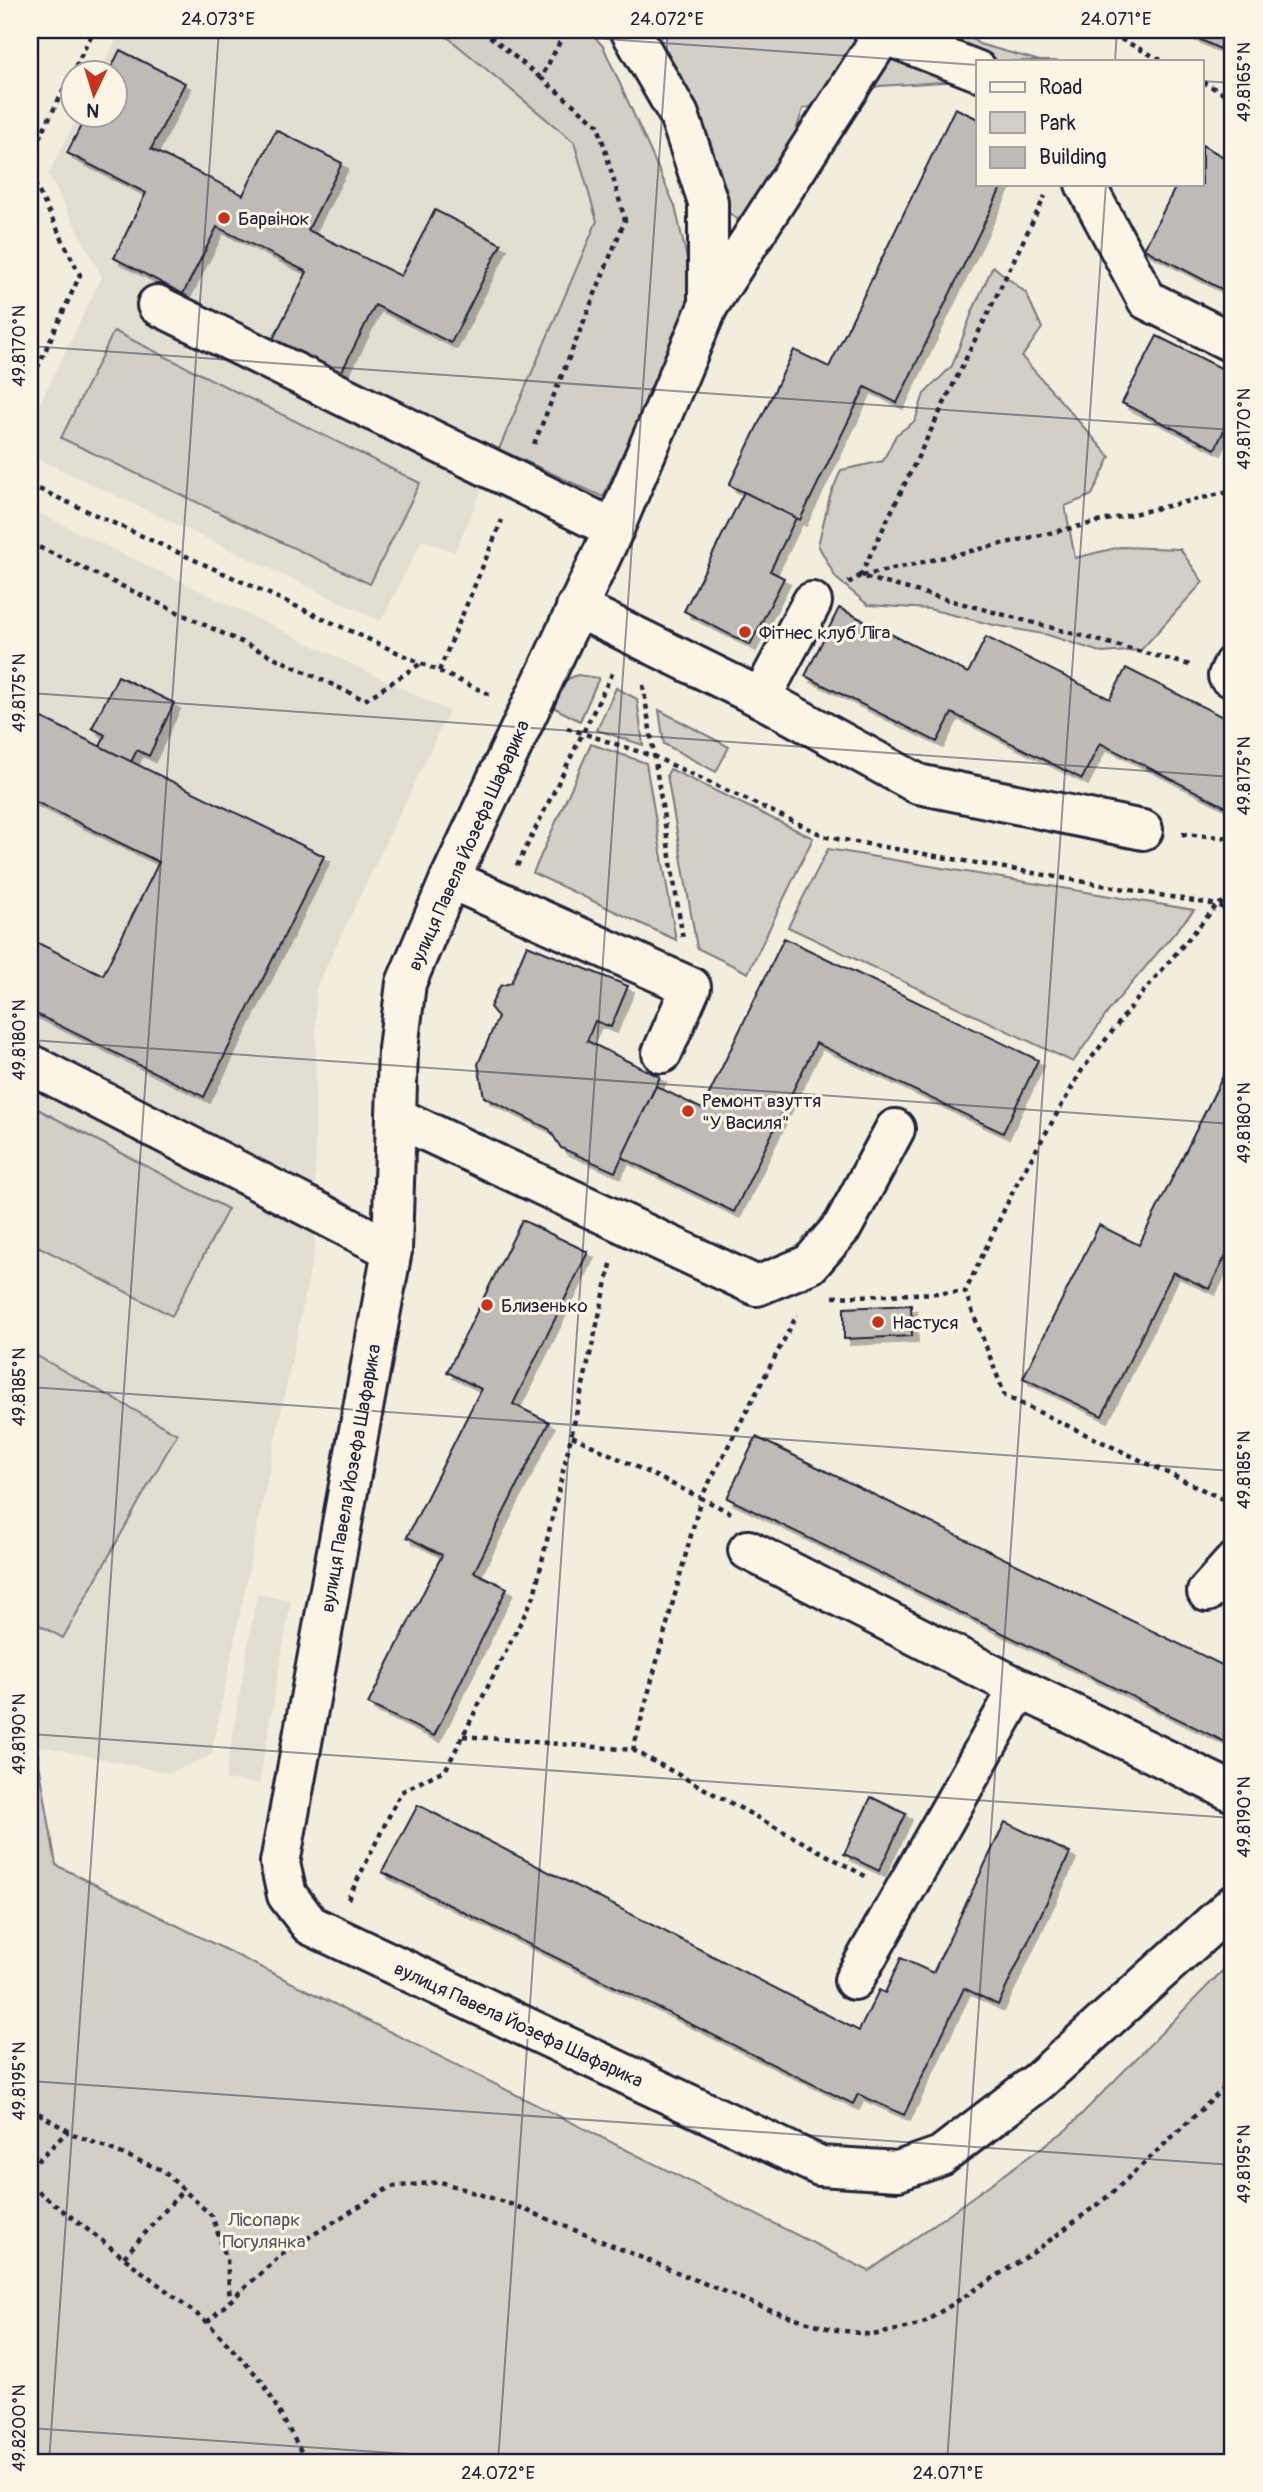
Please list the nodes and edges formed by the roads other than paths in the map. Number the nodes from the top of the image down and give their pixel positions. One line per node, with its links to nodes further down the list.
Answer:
1 (630, 30): 6 (street, вулиця Павела Йозефа Шафарика)
2 (879, 32): 3 (street); 6 (street)
3 (976, 70)
4 (1086, 186): 7 (street)
5 (157, 305): 8 (street)
6 (708, 306): 8 (street, вулиця Павела Йозефа Шафарика)
7 (1233, 343)
8 (614, 529): 10 (street, вулиця Павела Йозефа Шафарика)
9 (812, 602): 11 (street)
10 (576, 607): 11 (street); 13 (street, вулиця Павела Йозефа Шафарика)
11 (761, 698): 12 (street)
12 (1143, 830)
13 (450, 879): 14 (street); 16 (street, вулиця Павела Йозефа Шафарика)
14 (662, 1053)
15 (30, 1064): 18 (street)
16 (396, 1117): 17 (street); 18 (street, вулиця Павела Йозефа Шафарика)
17 (895, 1129)
18 (392, 1250): 24 (street, вулиця Павела Йозефа Шафарика)
19 (748, 1550): 22 (street)
20 (1233, 1563): 21 (street)
21 (1207, 1592)
22 (1018, 1688): 23 (street); 25 (street)
23 (1233, 1792)
24 (1233, 1905)
25 (854, 1980)

